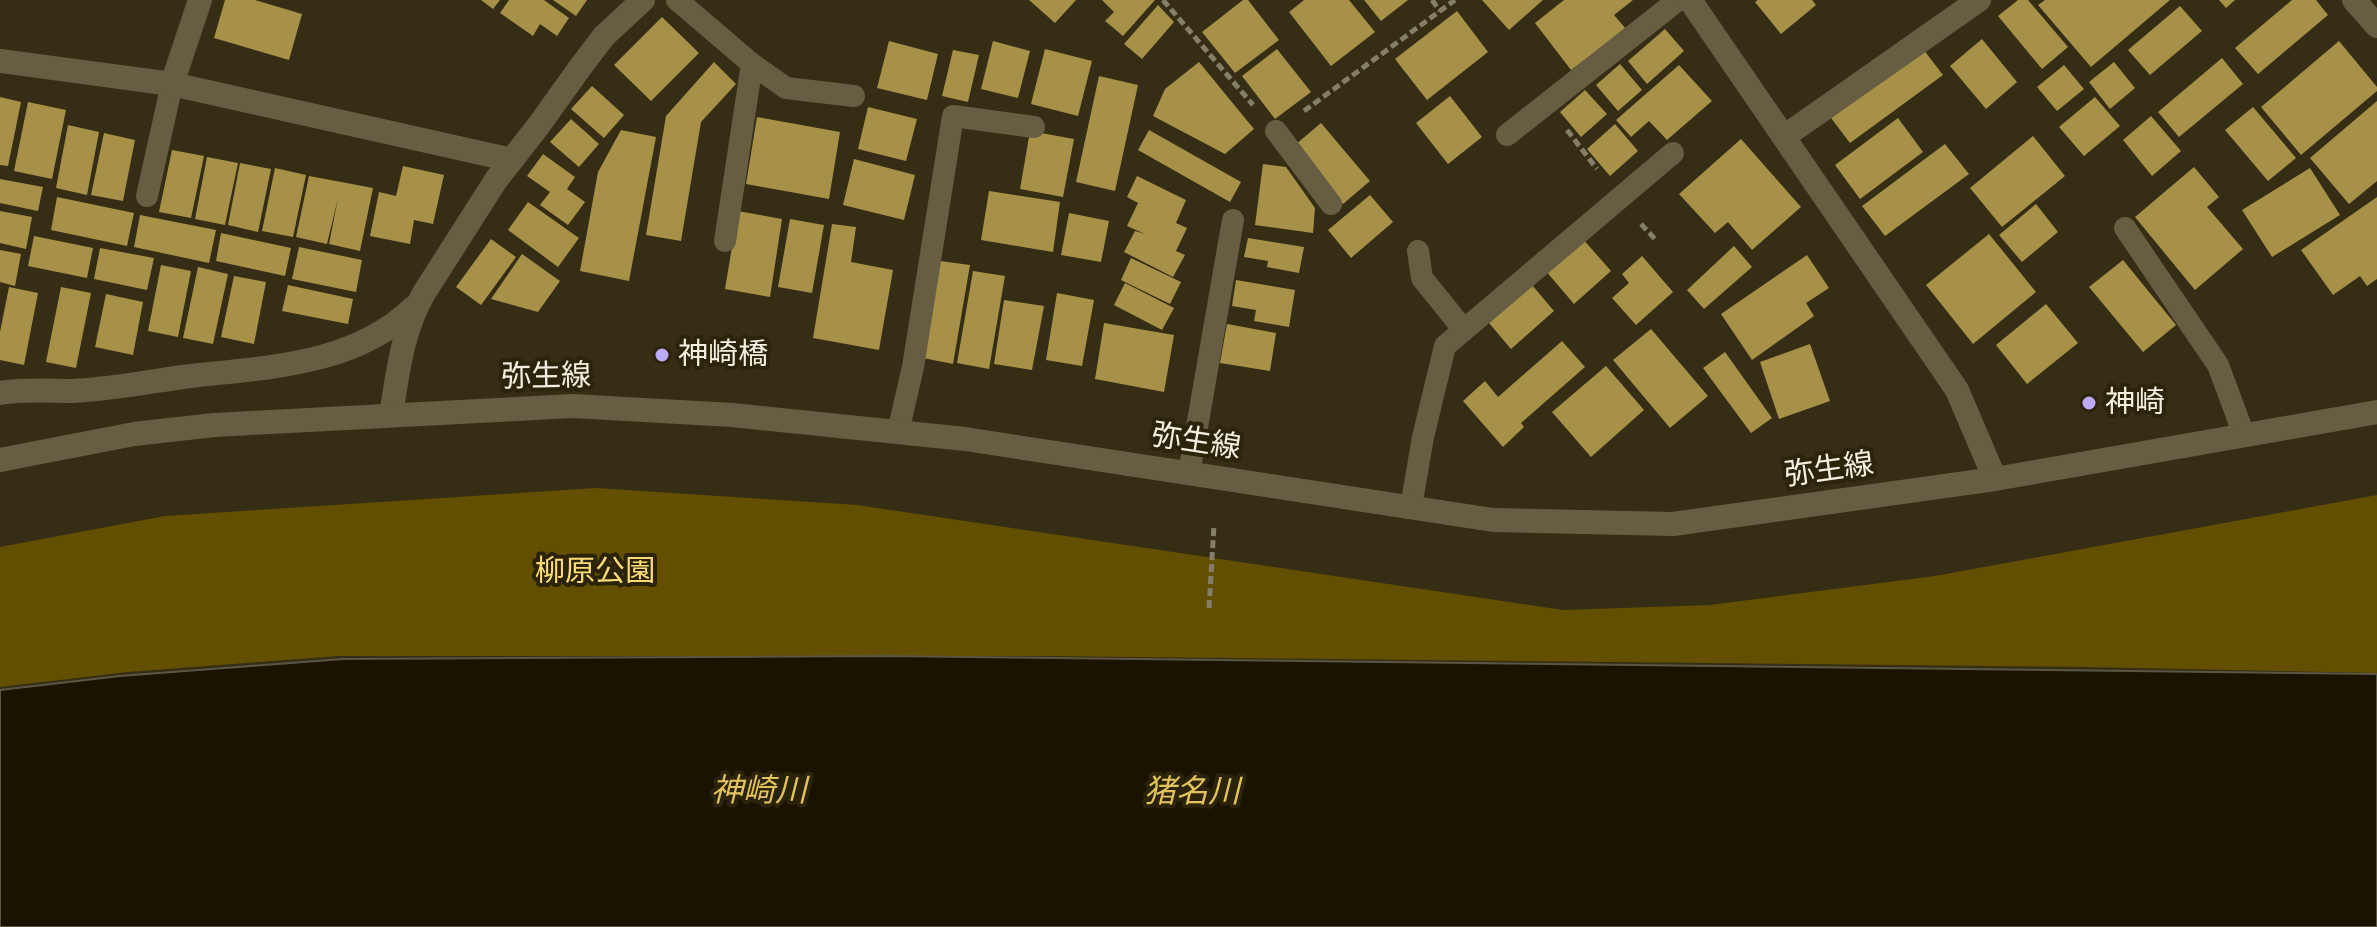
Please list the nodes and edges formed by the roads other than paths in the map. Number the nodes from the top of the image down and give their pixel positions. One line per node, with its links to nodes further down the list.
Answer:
1 (200, 0): 11 (street)
2 (643, 0): 18 (street)
3 (677, 0): 10 (lane)
4 (1678, 0): 15 (lane)
5 (1690, 0): 16 (street)
6 (1979, 0): 16 (street)
7 (2354, 0): 8 (street)
8 (2377, 26)
9 (0, 61): 11 (street)
10 (752, 64): 12 (lane); 23 (lane)
11 (172, 84): 18 (street); 19 (lane)
12 (854, 96)
13 (1034, 127): 30 (lane)
14 (1276, 131): 20 (lane)
15 (1507, 135)
16 (1785, 136): 34 (street)
17 (1673, 153): 26 (lane)
18 (512, 160): 25 (street)
19 (147, 196)
20 (1331, 204)
21 (1233, 220): 33 (lane)
22 (2125, 228): 31 (lane)
23 (725, 241)
24 (1418, 251): 26 (lane)
25 (417, 305): 27 (street); 29 (street)
26 (1464, 330): 35 (lane)
27 (0, 393)
28 (2377, 412): 31 (street, 弥生線)
29 (391, 415): 30 (street, 弥生線); 32 (street, 弥生線)
30 (898, 432): 33 (street, 弥生線)
31 (2244, 435): 34 (street, 弥生線)
32 (0, 460)
33 (1189, 473): 35 (street, 弥生線)
34 (1995, 479): 35 (street, 弥生線)
35 (1411, 507)

